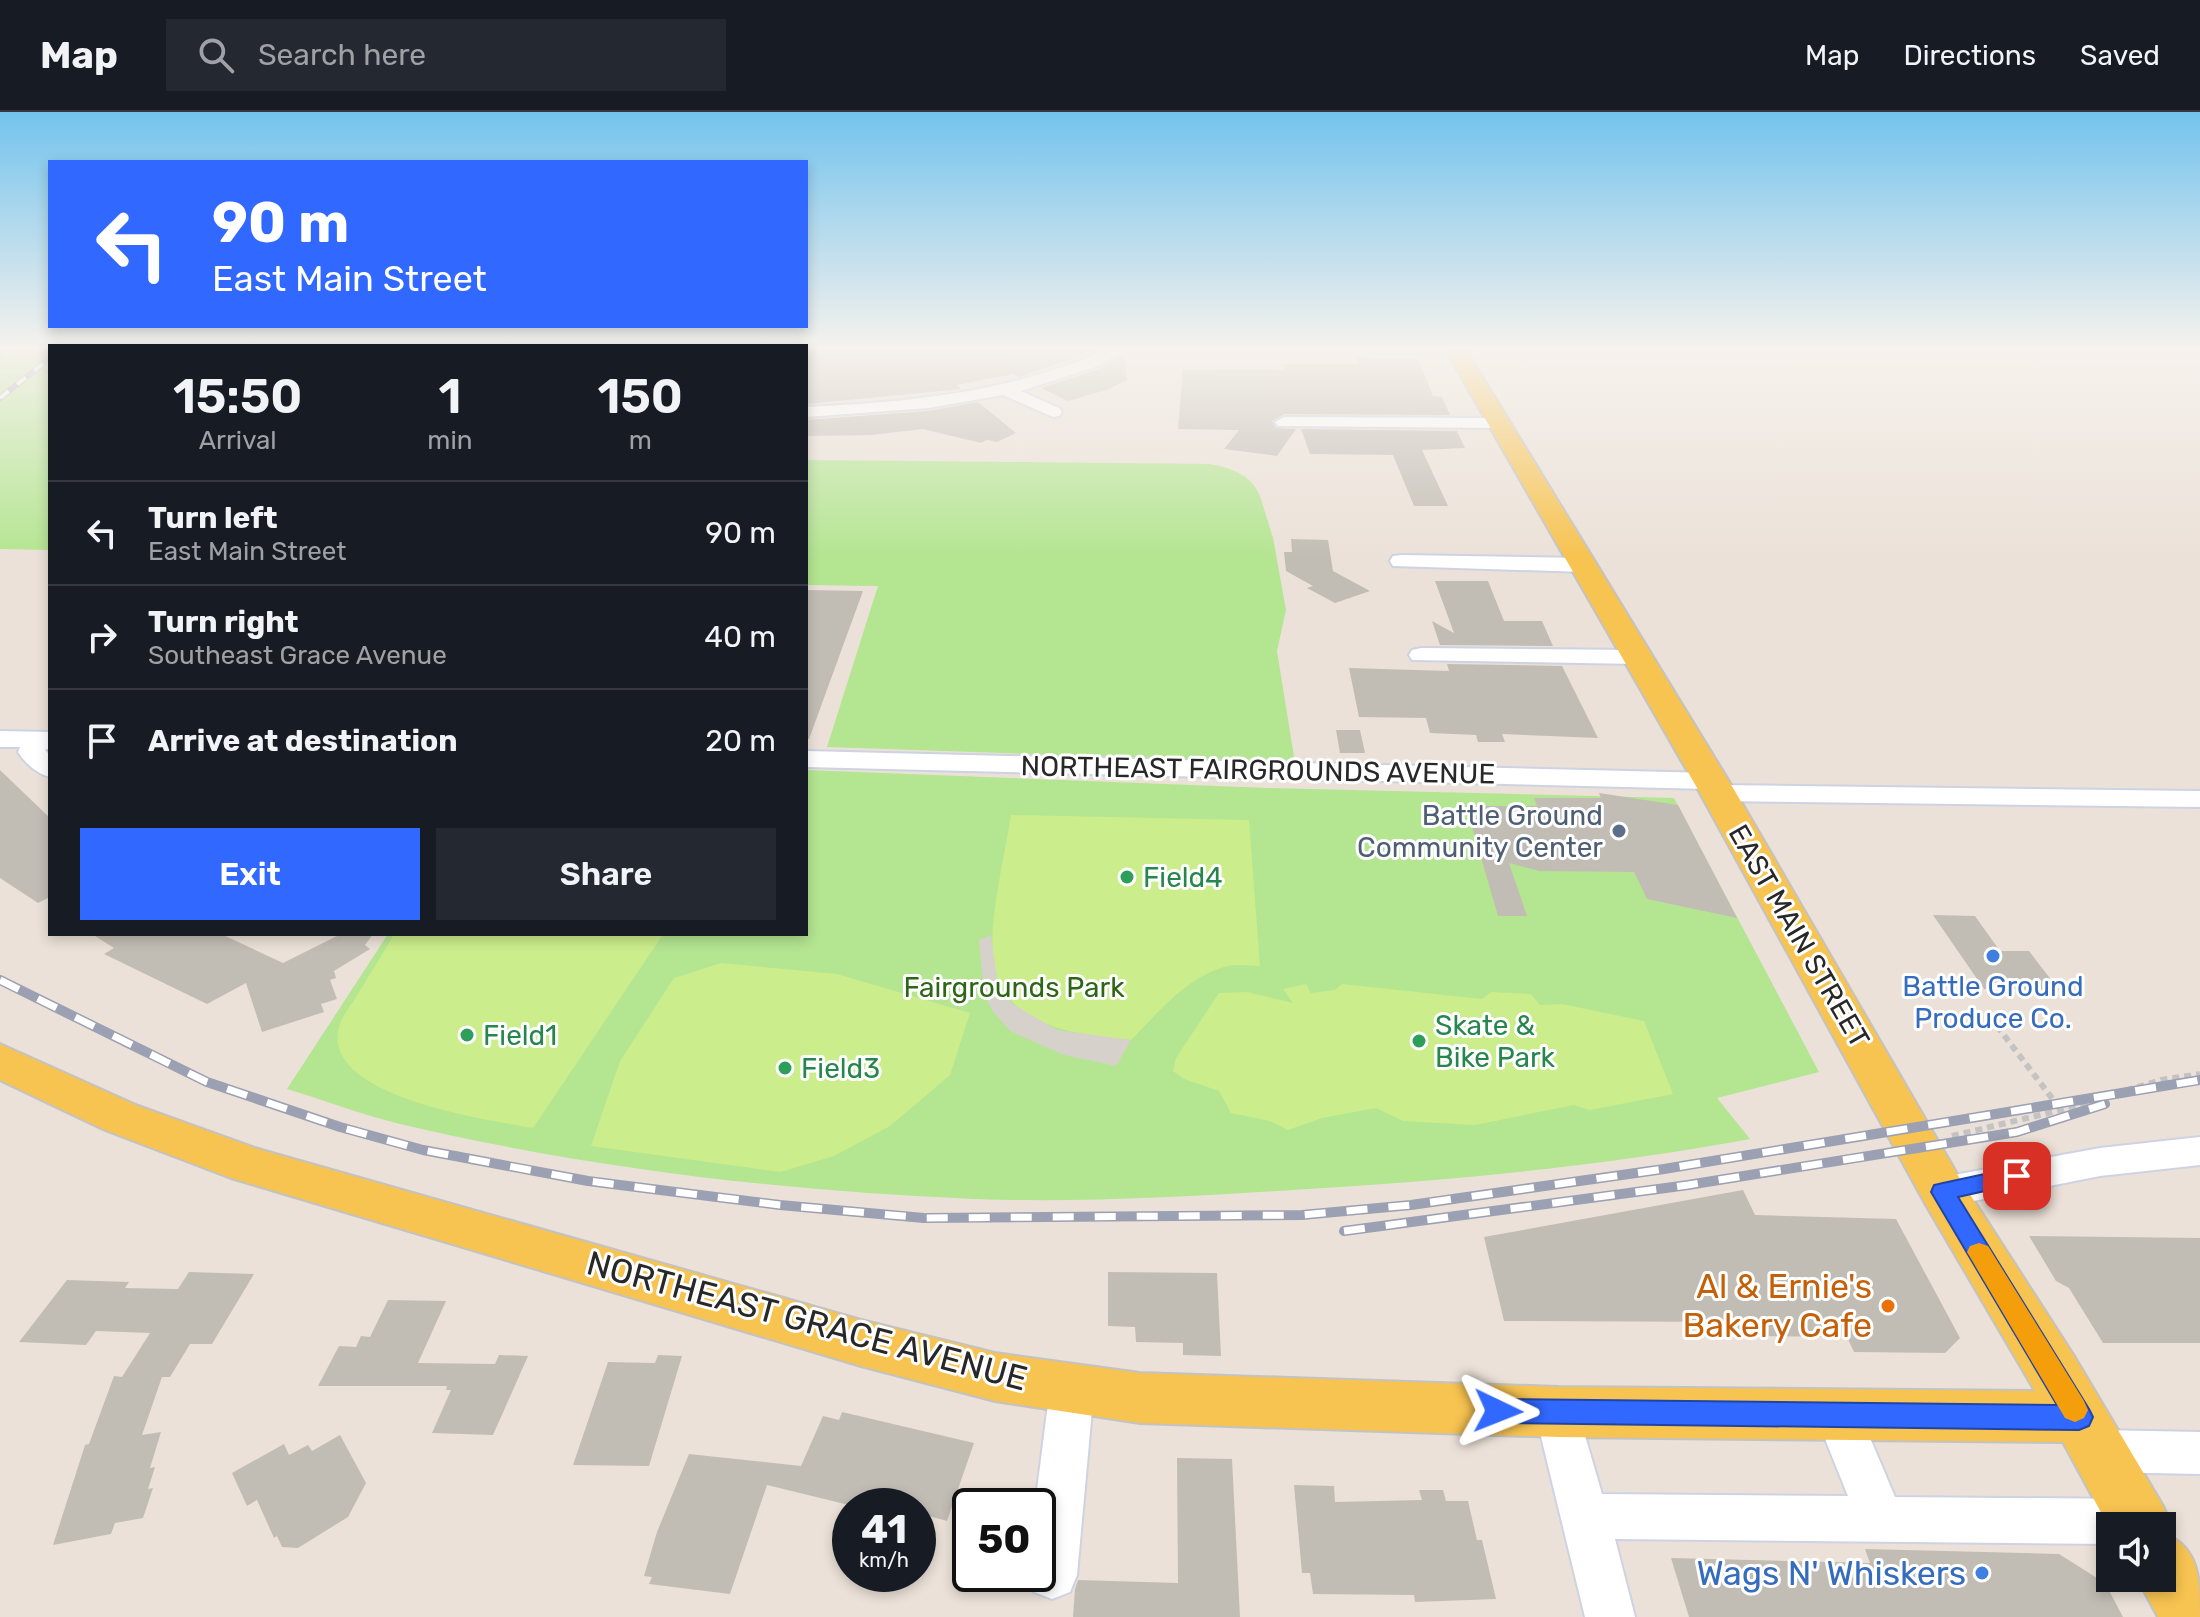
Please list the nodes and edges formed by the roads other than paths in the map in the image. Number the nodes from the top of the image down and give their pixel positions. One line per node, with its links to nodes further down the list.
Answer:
1 (1496, 417): 3 (main road, EAST MAIN STREET)
2 (1284, 422): 3 (street)
3 (1499, 423): 5 (main road, EAST MAIN STREET)
4 (1401, 561): 5 (street)
5 (1584, 565): 7 (main road, EAST MAIN STREET)
6 (1421, 655): 7 (street)
7 (1637, 657): 12 (main road, EAST MAIN STREET)
8 (0, 739): 9 (street)
9 (43, 740): 11 (street)
10 (808, 759): 12 (street, NORTHEAST FAIRGROUNDS AVENUE)
11 (48, 767)
12 (1714, 787): 13 (street, NORTHEAST FAIRGROUNDS AVENUE); 16 (main road, EAST MAIN STREET)
13 (2200, 799)
14 (0, 1060): 17 (main road, NORTHEAST GRACE AVENUE)
15 (2200, 1151): 16 (street)
16 (1943, 1192): 20 (main road, EAST MAIN STREET)
17 (1072, 1388): 18 (main road, NORTHEAST GRACE AVENUE); 26 (street)
18 (1558, 1412): 19 (main road, NORTHEAST GRACE AVENUE); 23 (street)
19 (1838, 1414): 20 (main road, NORTHEAST GRACE AVENUE); 24 (street)
20 (2088, 1434): 21 (street); 22 (main road, EAST MAIN STREET)
21 (2200, 1453)
22 (2133, 1512)
23 (1585, 1516): 24 (street); 28 (street)
24 (1880, 1517): 25 (street)
25 (2096, 1533)
26 (1056, 1538)
27 (2176, 1587): 29 (main road, EAST MAIN STREET)
28 (1610, 1617)
29 (2193, 1617)

